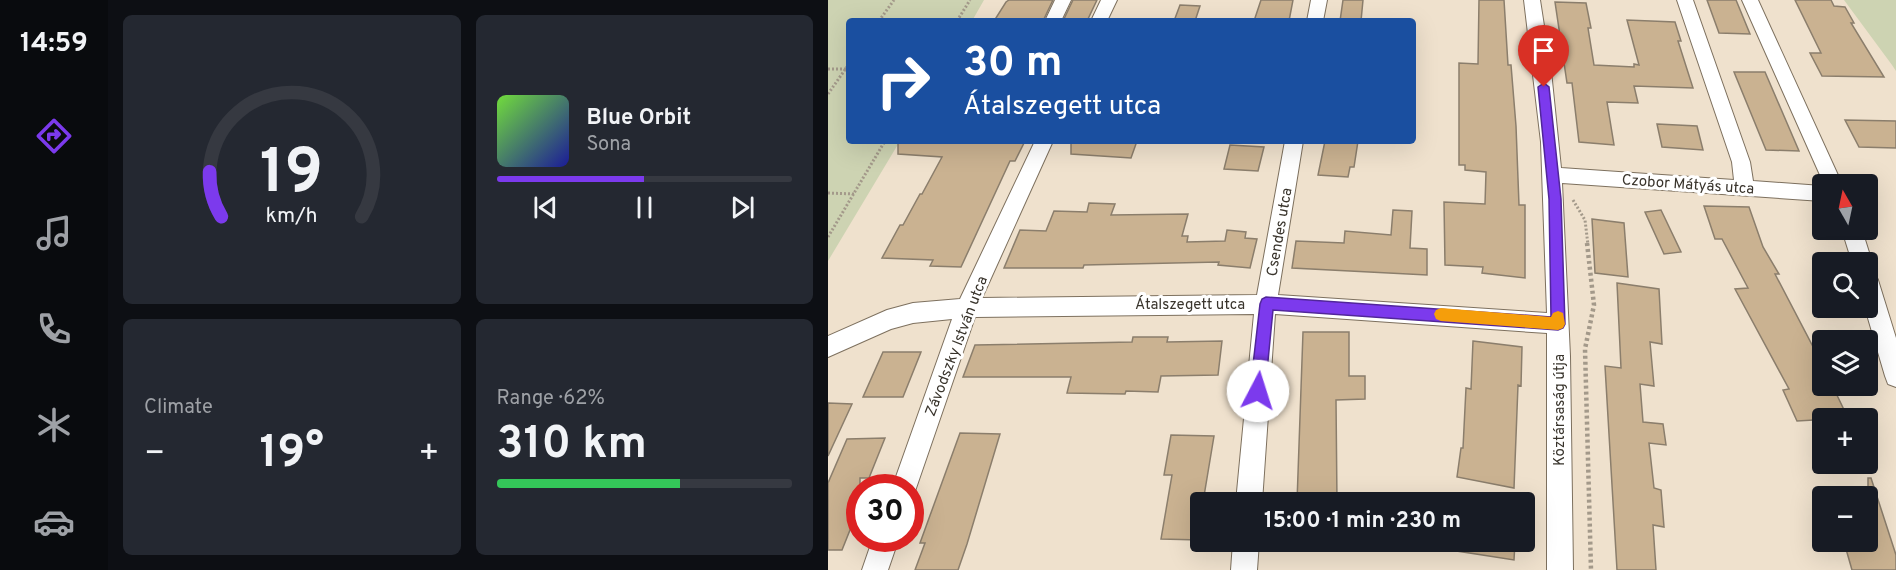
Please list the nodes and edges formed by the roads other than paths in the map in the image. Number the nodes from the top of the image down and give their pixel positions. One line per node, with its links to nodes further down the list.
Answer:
1 (1063, 0): 7 (street)
2 (1109, 0): 8 (street)
3 (1319, 0): 9 (street)
4 (1532, 0): 13 (street, Köztársaság útja)
5 (1685, 0): 14 (street)
6 (1750, 0): 12 (street)
7 (1054, 18)
8 (1100, 18)
9 (1316, 18)
10 (1043, 144): 17 (street, Závodszky István utca)
11 (1293, 144): 16 (street, Csendes utca)
12 (1828, 174)
13 (1554, 175): 14 (street, Czobor Mátyás utca); 19 (street, Köztársaság útja)
14 (1744, 189): 15 (street, Czobor Mátyás utca)
15 (1812, 192)
16 (1266, 304): 17 (street, Átalszegett utca); 19 (street, Átalszegett utca); 23 (street, Csendes utca)
17 (967, 308): 20 (street, Átalszegett utca); 22 (street, Závodszky István utca)
18 (1878, 314): 21 (street)
19 (1558, 324): 28 (street, Köztársaság útja)
20 (828, 347)
21 (1896, 376)
22 (909, 474)
23 (1250, 492)
24 (881, 552): 26 (street)
25 (1245, 552): 27 (street)
26 (875, 570)
27 (1244, 570)
28 (1560, 570)

